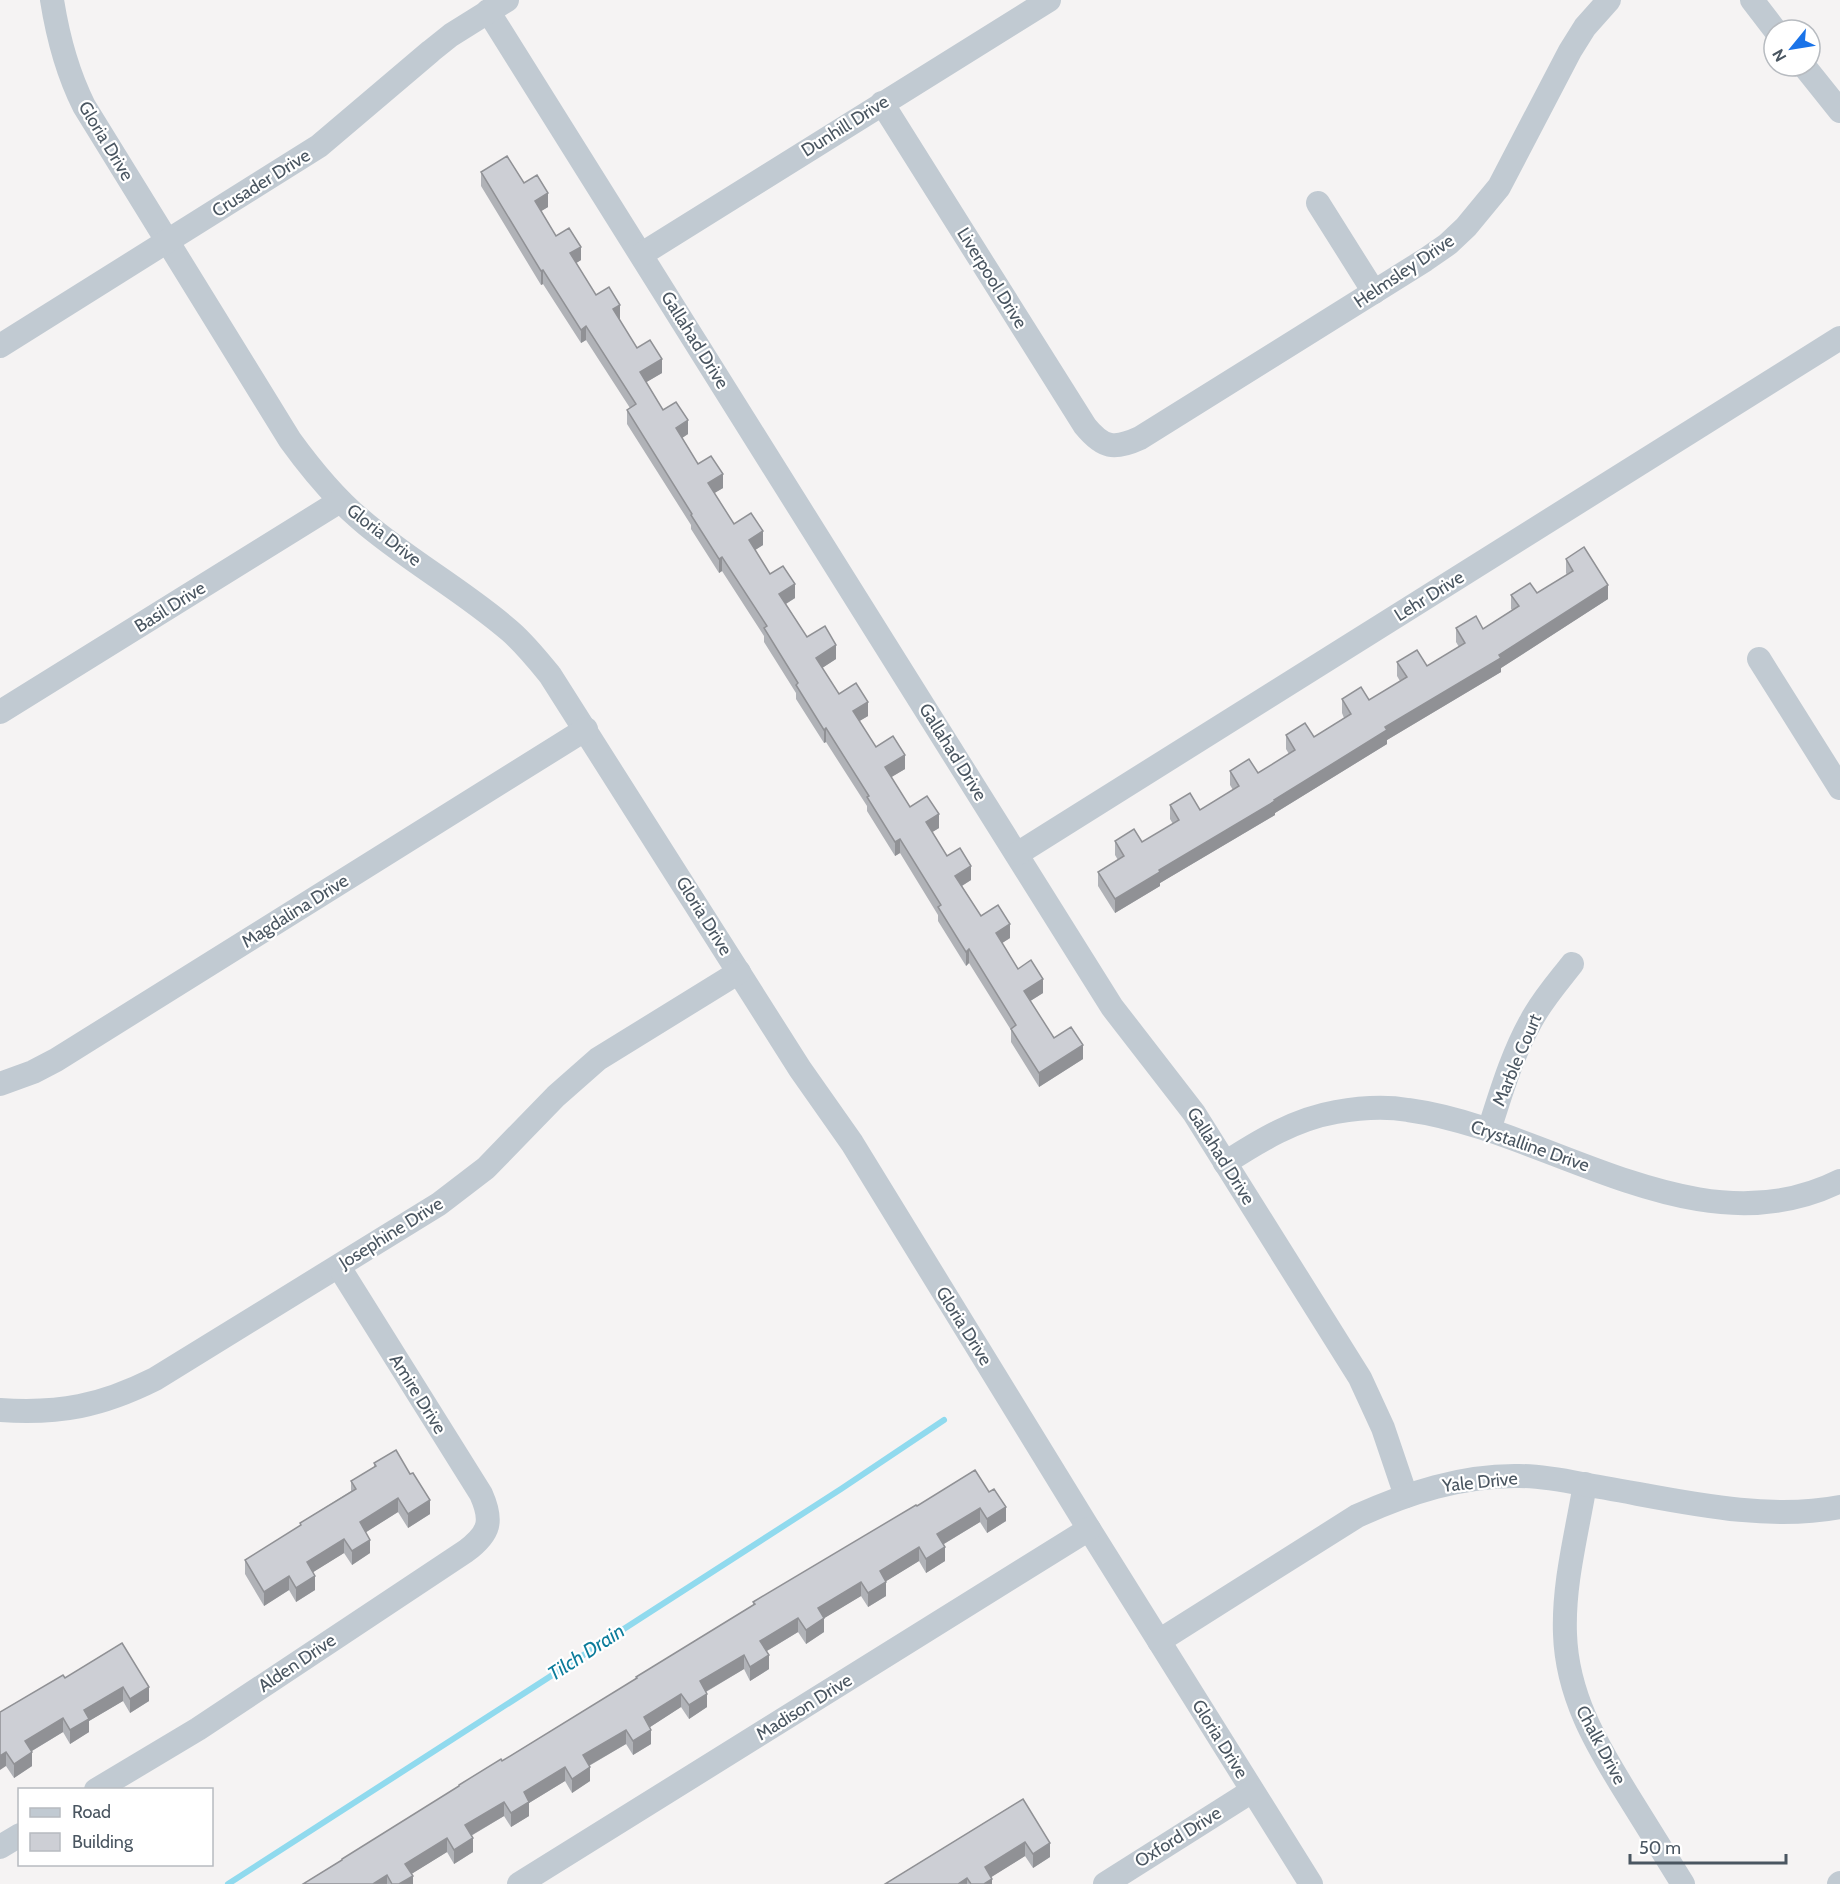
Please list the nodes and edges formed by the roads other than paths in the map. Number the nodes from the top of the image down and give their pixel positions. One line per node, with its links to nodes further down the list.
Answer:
1 (52, 0): 11 (street, Gloria Drive)
2 (1049, 0): 8 (street, Dunhill Drive)
3 (1609, 0): 13 (street, Helmsley Drive)
4 (1752, 0): 6 (street)
5 (497, 6): 11 (street, Crusader Drive); 12 (street, Gallahad Drive)
6 (1766, 18)
7 (1814, 78): 9 (street)
8 (882, 103): 12 (street, Dunhill Drive); 16 (street, Liverpool Drive)
9 (1840, 111)
10 (1318, 203): 13 (street)
11 (167, 243): 15 (street, Crusader Drive); 17 (street, Gloria Drive)
12 (642, 254): 22 (street, Gallahad Drive)
13 (1374, 292): 16 (street, Helmsley Drive)
14 (1840, 338): 22 (street, Lehr Drive)
15 (0, 346)
16 (1108, 446)
17 (340, 501): 19 (street, Basil Drive); 20 (street, Gloria Drive)
18 (1759, 659): 21 (street)
19 (0, 712)
20 (586, 729): 24 (street, Gloria Drive); 25 (street, Magdalina Drive)
21 (1840, 788)
22 (1017, 854): 27 (street, Gallahad Drive)
23 (1572, 964): 26 (street, Marble Court)
24 (739, 972): 29 (street, Josephine Drive); 35 (street, Gloria Drive)
25 (0, 1084)
26 (1489, 1130): 27 (street, Crystalline Drive); 28 (street, Crystalline Drive)
27 (1225, 1163): 32 (street, Gallahad Drive)
28 (1840, 1181)
29 (339, 1266): 30 (street, Josephine Drive); 34 (street, Amire Drive)
30 (0, 1410)
31 (1585, 1484): 32 (street, Yale Drive); 33 (street, Yale Drive); 44 (street, Chalk Drive)
32 (1406, 1496): 36 (street, Yale Drive)
33 (1840, 1507)
34 (488, 1526): 37 (street, Alden Drive)
35 (1089, 1529): 36 (street, Gloria Drive); 41 (street, Madison Drive)
36 (1159, 1641): 38 (street, Gloria Drive)
37 (99, 1788)
38 (1252, 1791): 42 (street, Oxford Drive); 43 (street, Gloria Drive)
39 (18, 1836): 40 (street)
40 (0, 1847)
41 (519, 1884)
42 (1105, 1884)
43 (1311, 1884)
44 (1683, 1884)

